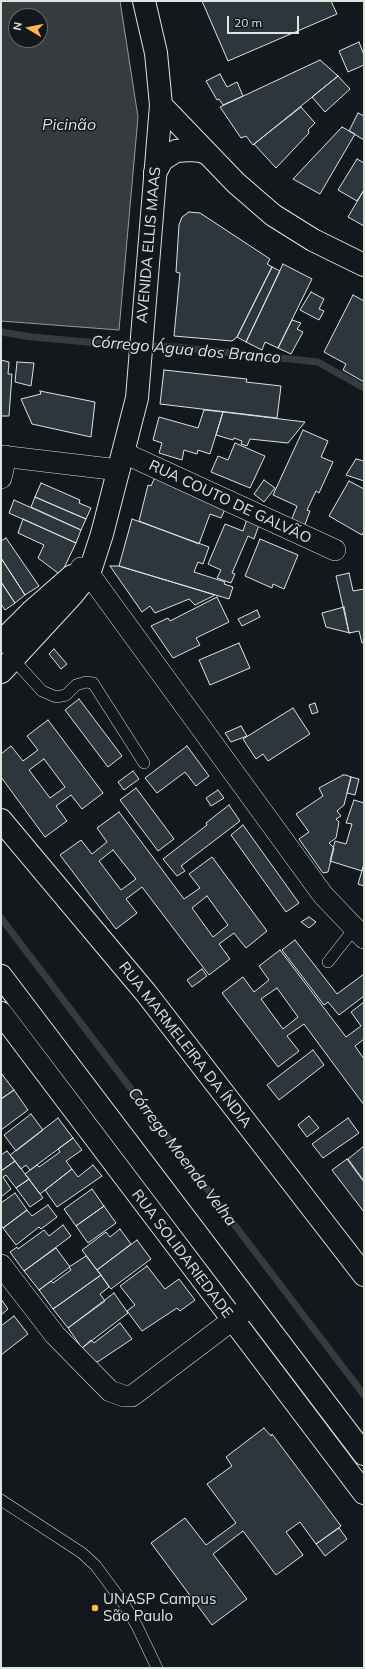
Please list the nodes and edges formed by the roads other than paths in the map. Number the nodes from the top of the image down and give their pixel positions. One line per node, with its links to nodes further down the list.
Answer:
1 (144, 1): 2 (main road, AVENIDA ELLIS MAAS)
2 (161, 105): 3 (main road); 4 (main road, AVENIDA ELLIS MAAS)
3 (208, 154): 4 (main road); 5 (main road)
4 (155, 173): 7 (main road, AVENIDA ELLIS MAAS)
5 (364, 265)
6 (3, 456): 7 (street, RUA COUTO DE GALVÃO); 8 (street)
7 (122, 462): 9 (street, RUA COUTO DE GALVÃO); 10 (main road, AVENIDA ELLIS MAAS)
8 (1, 478)
9 (335, 550)
10 (85, 571): 11 (main road, AVENIDA ELLIS MAAS); 14 (street)
11 (5, 658): 12 (lane)
12 (144, 764)
13 (1, 820): 19 (main road, RUA MARMELEIRA DA ÍNDIA)
14 (359, 934): 15 (lane)
15 (328, 962)
16 (1, 976): 20 (main road, RUA SOLIDARIEDADE)
17 (1, 1013): 21 (main road, RUA SOLIDARIEDADE)
18 (1, 1265): 21 (street)
19 (364, 1275)
20 (251, 1305): 21 (street); 22 (main road, RUA SOLIDARIEDADE)
21 (232, 1320): 23 (main road, RUA SOLIDARIEDADE)
22 (364, 1454)
23 (364, 1493)
24 (1, 1500): 25 (lane)
25 (157, 1668)

